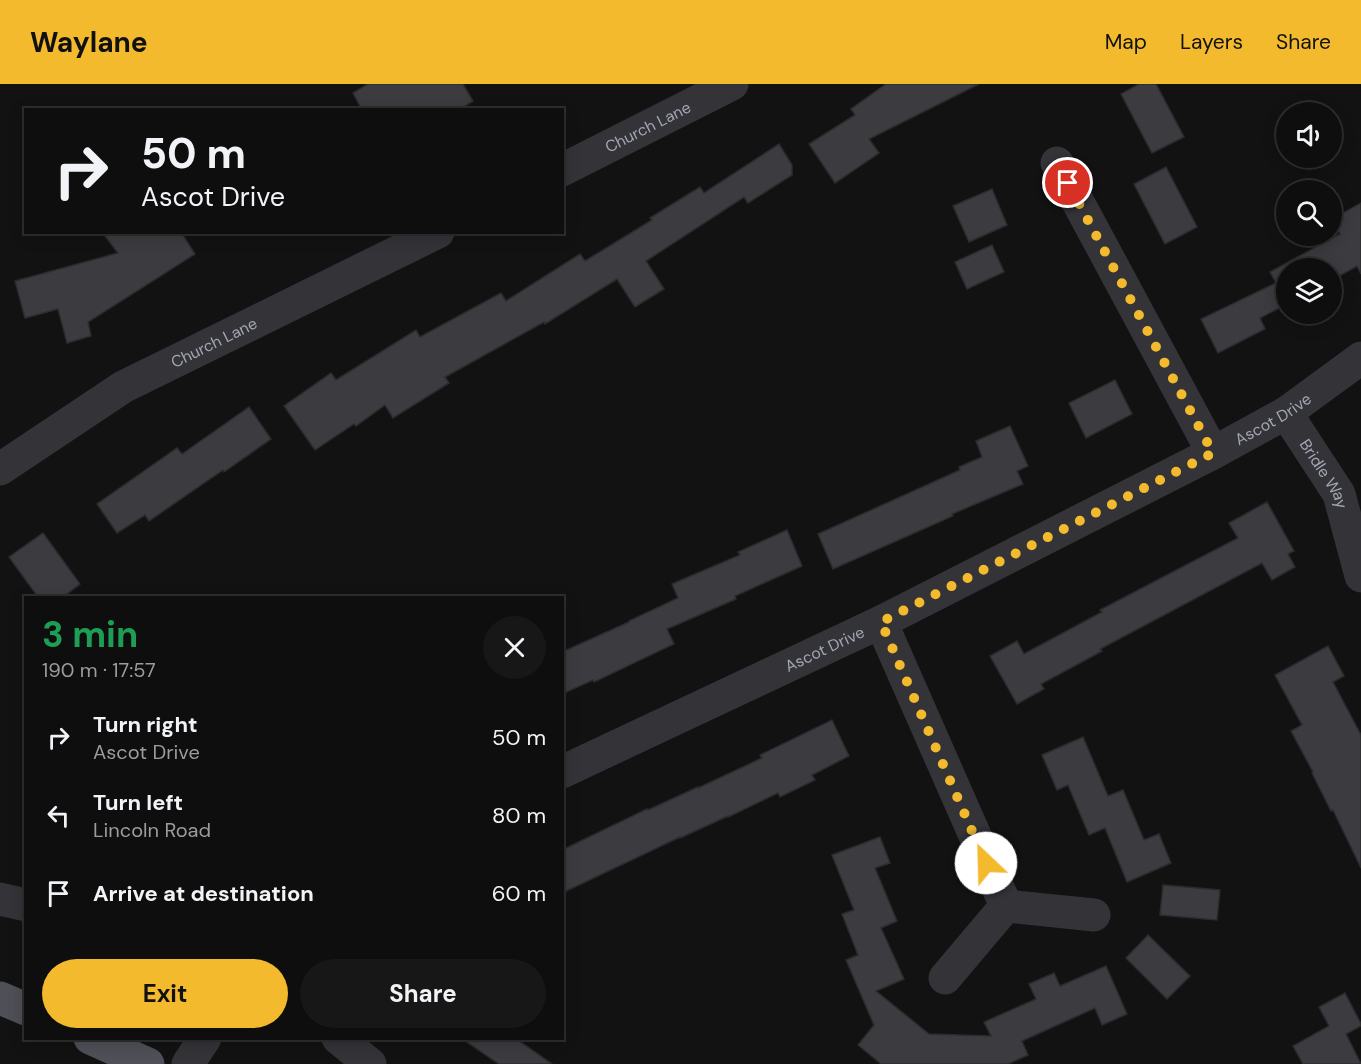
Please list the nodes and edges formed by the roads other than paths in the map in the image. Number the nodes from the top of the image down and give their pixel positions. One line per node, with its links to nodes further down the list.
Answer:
1 (732, 84): 3 (street, Church Lane)
2 (1057, 163): 7 (street)
3 (564, 169)
4 (434, 234): 8 (street, Church Lane)
5 (1361, 358): 6 (street, Ascot Drive)
6 (1286, 412): 7 (street, Ascot Drive); 9 (street, Bridle Way)
7 (1213, 453): 10 (street, Ascot Drive)
8 (0, 469)
9 (1361, 576)
10 (881, 622): 11 (street, Ascot Drive); 14 (street)
11 (564, 771)
12 (0, 898): 13 (street)
13 (24, 904)
14 (1006, 906): 15 (street); 16 (street)
15 (1094, 915)
16 (945, 978)
17 (0, 998): 18 (main road)
18 (24, 1008)
19 (94, 1040): 22 (main road)
20 (204, 1040): 23 (street)
21 (340, 1040): 24 (street)
22 (148, 1064)
23 (188, 1064)
24 (370, 1064)

